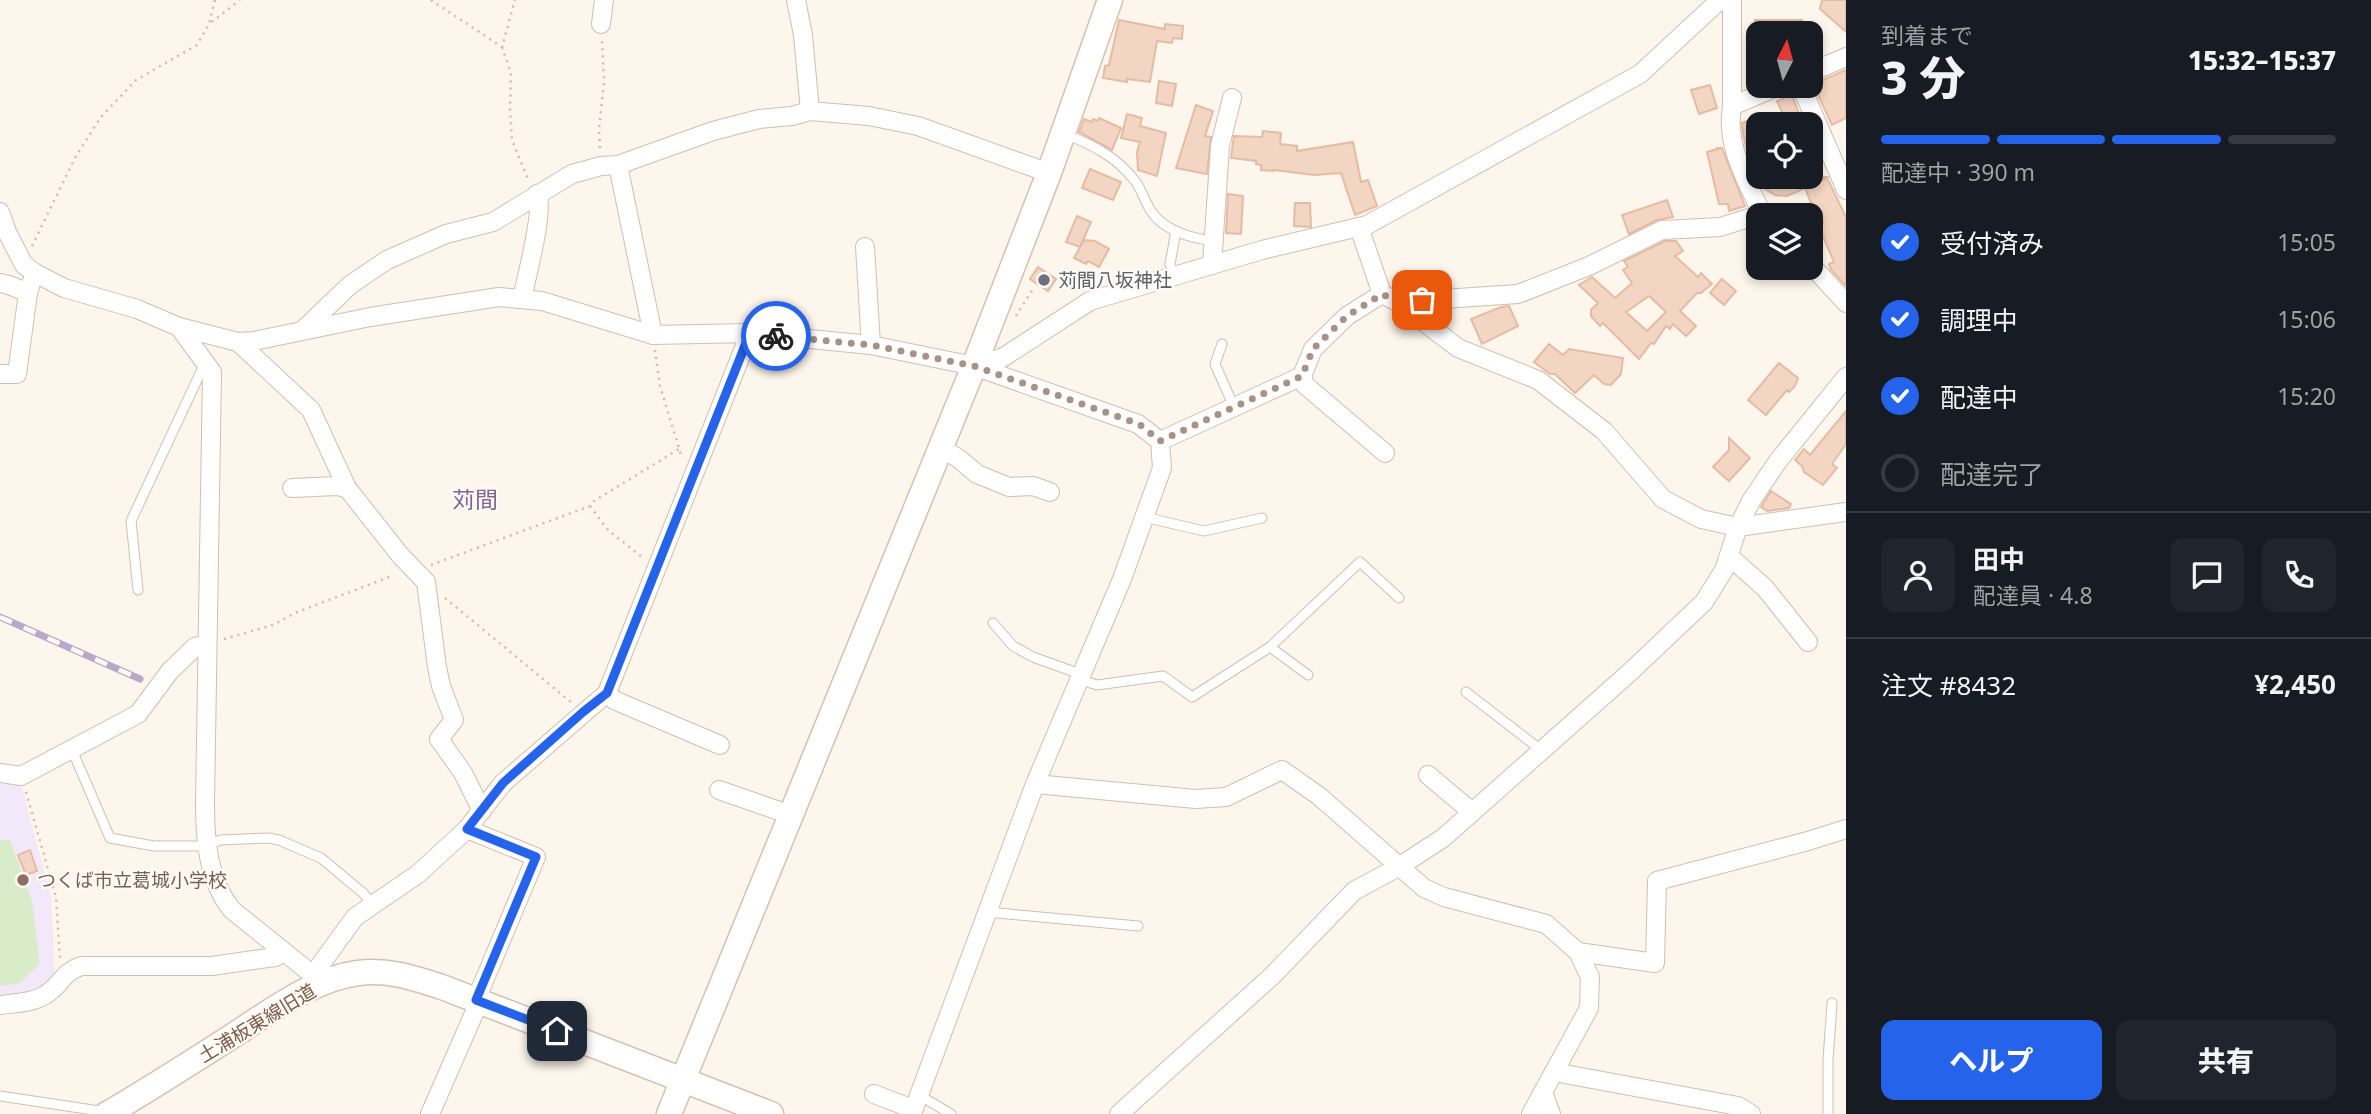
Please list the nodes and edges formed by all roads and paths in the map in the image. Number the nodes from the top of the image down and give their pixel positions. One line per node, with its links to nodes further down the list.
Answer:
1 (215, 0): 10 (path)
2 (240, 0): 10 (path)
3 (431, 0): 12 (path)
4 (515, 0): 12 (path)
5 (604, 0): 11 (street)
6 (796, 0): 19 (street)
7 (1110, 0): 20 (street)
8 (1720, 0): 28 (street)
9 (1732, 0): 18 (street)
10 (209, 24): 33 (path)
11 (601, 24): 21 (path)
12 (502, 47): 24 (path)
13 (1846, 57): 14 (street)
14 (1824, 66)
15 (1232, 98): 30 (street)
16 (1751, 98): 18 (street)
17 (1806, 98): 23 (street)
18 (1732, 106): 25 (street)
19 (810, 111): 21 (street); 22 (street)
20 (1063, 133): 22 (street); 29 (lane)
21 (609, 166): 24 (street); 44 (street)
22 (1049, 173): 49 (street)
23 (1846, 190)
24 (537, 194): 39 (street); 42 (street)
25 (1758, 203)
26 (0, 212): 33 (street)
27 (1746, 219): 38 (street)
28 (1359, 227): 32 (street); 38 (street)
29 (1176, 231): 30 (lane); 34 (lane)
30 (1213, 240): 32 (street)
31 (865, 247): 47 (street)
32 (1212, 265): 34 (street)
33 (29, 269): 37 (street); 41 (street)
34 (1174, 276): 49 (street)
35 (1823, 278): 40 (street)
36 (0, 283): 37 (street)
37 (28, 293): 50 (street)
38 (1390, 298): 51 (street); 66 (street)
39 (522, 299): 42 (street); 44 (street)
40 (1846, 303)
41 (179, 327): 45 (street); 48 (street)
42 (303, 330): 45 (street)
43 (750, 333): 44 (street); 47 (street); 58 (street)
44 (653, 335): 56 (path)
45 (238, 342): 60 (street)
46 (1222, 344): 53 (lane)
47 (871, 345): 49 (street)
48 (206, 362): 70 (lane); 74 (street)
49 (974, 366): 54 (street); 55 (street)
50 (0, 374)
51 (1302, 376): 53 (street); 57 (street)
52 (1846, 377): 66 (street)
53 (1234, 407): 54 (street)
54 (1160, 441): 64 (street)
55 (941, 448): 61 (street); 91 (street)
56 (679, 449): 58 (path); 62 (path)
57 (1385, 453)
58 (695, 474): 68 (street)
59 (292, 488): 60 (street)
60 (347, 488): 69 (street)
61 (1050, 492)
62 (590, 506): 68 (path); 69 (path)
63 (1846, 512): 66 (street)
64 (1144, 517): 65 (lane); 77 (street)
65 (1262, 518)
66 (1738, 527): 67 (street)
67 (1731, 557): 73 (street); 83 (street)
68 (657, 569): 79 (street)
69 (420, 576): 74 (path); 80 (path); 89 (street)
70 (138, 590)
71 (1399, 598): 75 (lane)
72 (993, 623): 77 (lane)
73 (1808, 642)
74 (207, 644): 82 (street); 94 (street)
75 (1270, 647): 76 (lane); 77 (lane)
76 (1308, 675)
77 (1079, 677): 87 (street)
78 (1466, 692): 83 (lane)
79 (607, 693): 80 (street); 81 (street)
80 (583, 712): 89 (street)
81 (720, 744)
82 (72, 750): 86 (street); 94 (lane)
83 (1541, 750): 90 (street)
84 (0, 773): 86 (street)
85 (1428, 775): 90 (street)
86 (21, 776): 101 (path)
87 (1035, 784): 95 (street); 97 (street)
88 (719, 790): 91 (street)
89 (482, 811): 92 (street)
90 (1472, 812): 95 (street)
91 (791, 815): 107 (street)
92 (467, 829): 96 (street); 103 (street)
93 (1846, 829): 99 (street)
94 (206, 846): 96 (lane); 100 (street)
95 (1400, 866): 99 (street); 117 (street)
96 (373, 905): 102 (street)
97 (987, 912): 98 (lane); 111 (street)
98 (1138, 926)
99 (1578, 952): 106 (street)
100 (284, 953): 101 (street); 102 (street)
101 (61, 978): 105 (street)
102 (316, 980): 103 (street, 土浦板東線旧道); 112 (street, 土浦板東線旧道)
103 (478, 1001): 107 (street, 土浦板東線旧道); 113 (street)
104 (1832, 1003): 121 (lane)
105 (0, 1005)
106 (1554, 1072): 108 (street); 120 (street)
107 (684, 1079): 114 (street); 115 (street, 土浦板東線旧道)
108 (1543, 1092): 118 (street); 119 (street)
109 (874, 1094): 111 (street)
110 (0, 1096): 112 (lane)
111 (915, 1106): 116 (lane)
112 (108, 1113)
113 (430, 1114)
114 (669, 1114)
115 (771, 1114)
116 (951, 1114)
117 (1119, 1114)
118 (1531, 1114)
119 (1551, 1114)
120 (1751, 1114)
121 (1828, 1114)

